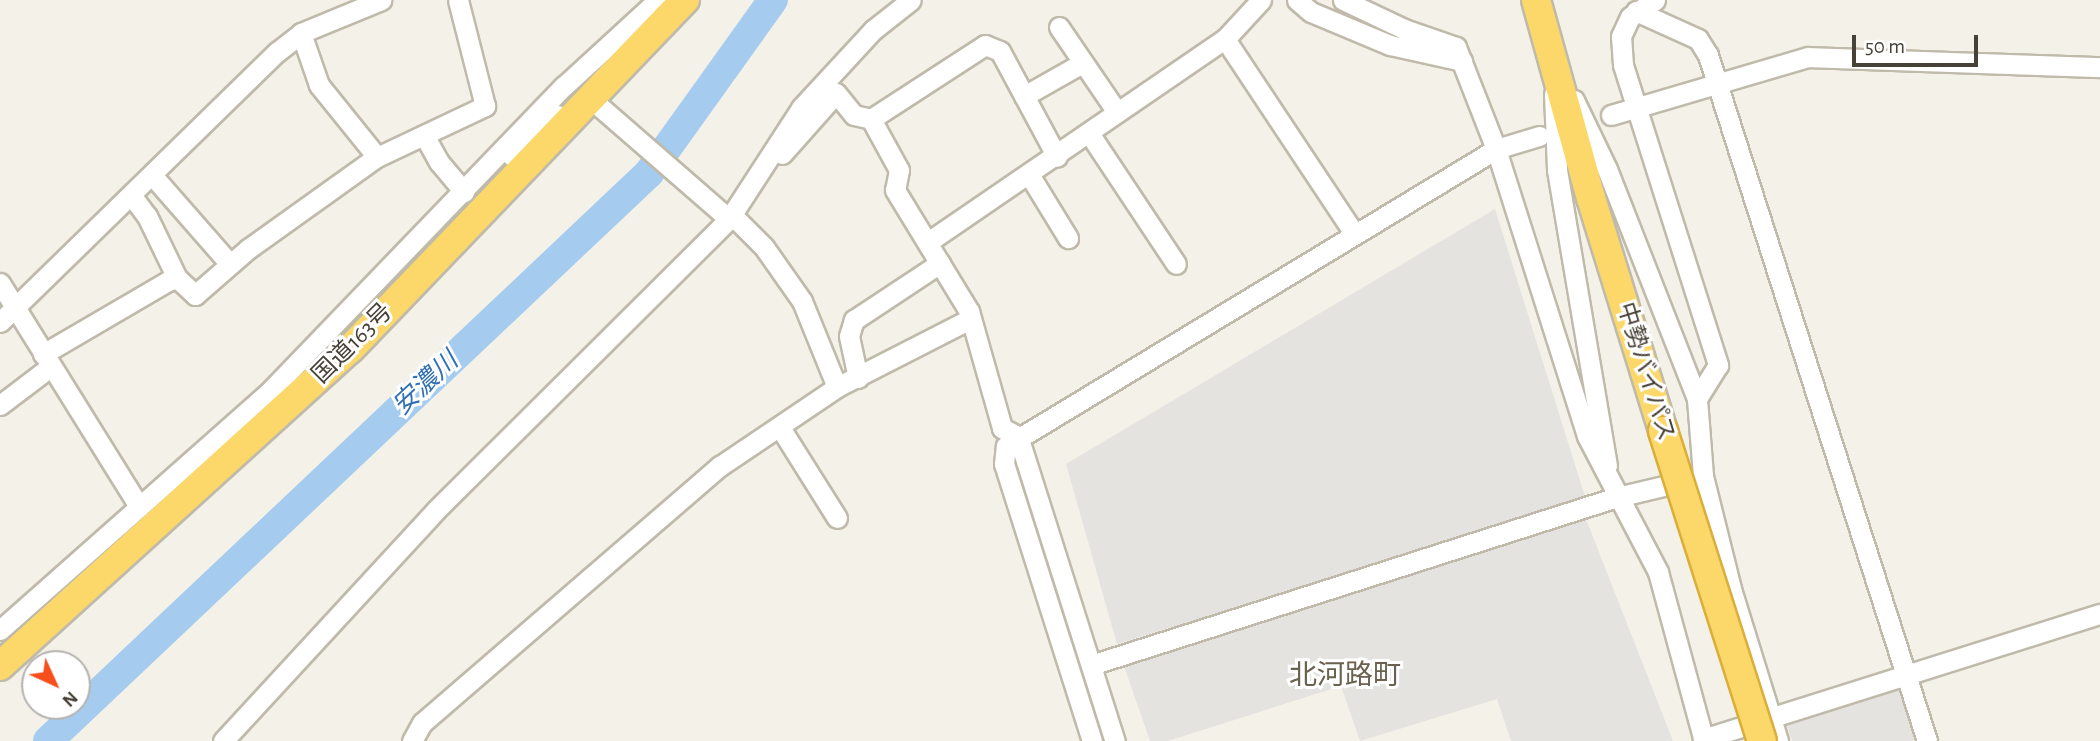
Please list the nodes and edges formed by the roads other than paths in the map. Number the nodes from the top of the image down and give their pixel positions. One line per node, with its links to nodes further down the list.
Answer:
1 (381, 0): 13 (street)
2 (458, 0): 27 (street)
3 (658, 0): 34 (street)
4 (685, 0): 21 (highway, 国道163号)
5 (911, 0): 35 (street)
6 (1261, 0): 14 (street)
7 (1297, 0): 16 (street)
8 (1343, 0): 16 (street)
9 (1655, 0): 11 (street)
10 (1537, 2): 15 (highway, 中勢バイパス)
11 (1636, 12): 19 (street); 22 (street)
12 (1059, 27): 17 (street)
13 (301, 33): 30 (street); 32 (street)
14 (1225, 39): 23 (street); 39 (street)
15 (1552, 55): 52 (street); 56 (street); 66 (highway, 中勢バイパス, bridge)
16 (1462, 61): 29 (street)
17 (1082, 63): 20 (street); 23 (street)
18 (2100, 66): 19 (street)
19 (1718, 83): 22 (street); 65 (street)
20 (1024, 96): 25 (street); 31 (street)
21 (601, 98): 34 (street); 38 (street); 63 (highway, 国道163号)
22 (1637, 108): 24 (street); 52 (street)
23 (1117, 112): 26 (street)
24 (1611, 115)
25 (871, 119): 35 (street); 41 (street)
26 (1089, 133): 31 (street); 44 (street)
27 (424, 135): 30 (street); 36 (street)
28 (1539, 136): 29 (street)
29 (1496, 149): 39 (street); 56 (street)
30 (377, 157): 43 (street)
31 (1057, 157): 33 (street)
32 (152, 175): 37 (street); 43 (street)
33 (1030, 176): 40 (street); 41 (street)
34 (478, 177): 36 (street)
35 (751, 189): 38 (street)
36 (464, 192): 59 (street)
37 (131, 195): 45 (street); 47 (street)
38 (728, 216): 51 (street); 68 (street)
39 (1354, 233): 55 (street)
40 (1068, 238)
41 (928, 242): 42 (street)
42 (940, 263): 48 (street); 50 (street)
43 (230, 264): 45 (street)
44 (1176, 264)
45 (177, 278): 49 (street)
46 (0, 282): 47 (street)
47 (6, 316): 49 (street)
48 (968, 320): 50 (street); 55 (street)
49 (47, 361): 53 (street); 59 (street)
50 (858, 378): 51 (street)
51 (837, 387): 54 (street)
52 (1697, 399): 57 (street)
53 (0, 405)
54 (781, 429): 60 (street); 69 (street)
55 (1017, 436): 64 (street); 70 (street)
56 (1608, 475): 58 (street)
57 (1703, 476): 58 (street); 66 (street)
58 (1617, 497): 64 (street); 67 (street)
59 (137, 503): 62 (street)
60 (837, 518)
61 (2100, 614): 65 (street)
62 (0, 630)
63 (0, 666)
64 (1091, 666): 71 (street)
65 (1906, 675): 66 (street); 73 (street)
66 (1766, 729): 67 (street); 72 (street)
67 (1703, 740)
68 (223, 741)
69 (412, 741)
70 (1092, 741)
71 (1115, 741)
72 (1778, 741)
73 (1927, 741)

